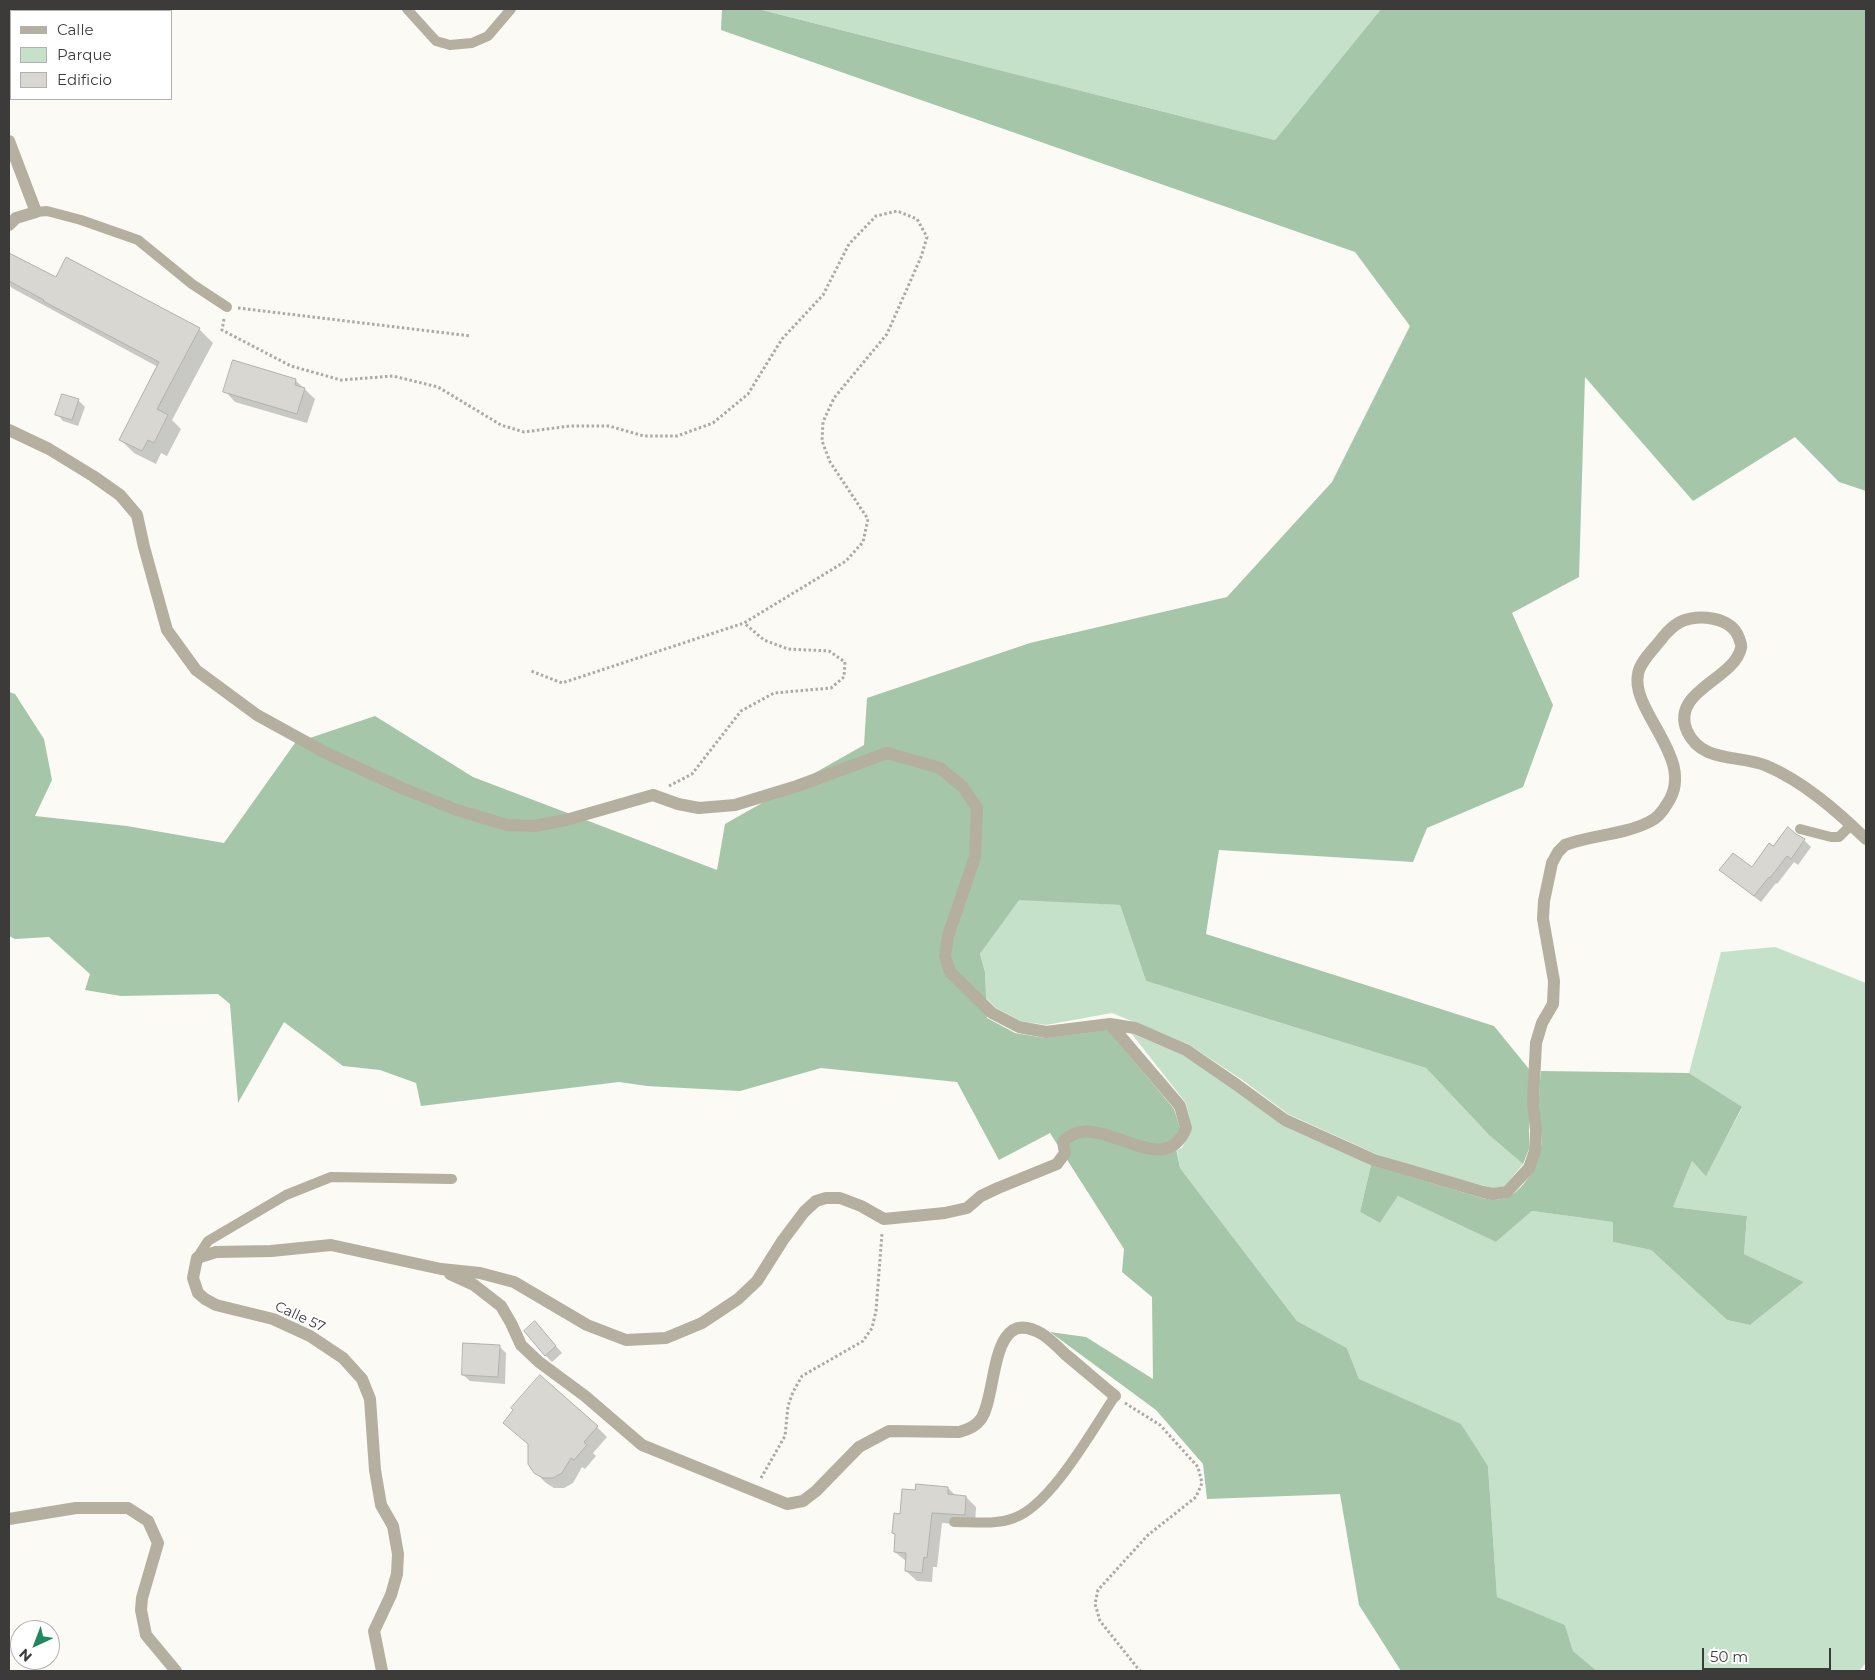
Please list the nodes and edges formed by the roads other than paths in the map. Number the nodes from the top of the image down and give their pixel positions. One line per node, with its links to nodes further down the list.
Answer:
1 (407, 9): 2 (lane)
2 (511, 9)
3 (9, 142): 4 (street)
4 (36, 212): 5 (street); 6 (lane)
5 (9, 225)
6 (227, 307)
7 (9, 430): 11 (street)
8 (1851, 825): 9 (lane); 10 (street); 11 (street)
9 (1800, 829)
10 (1866, 839)
11 (1110, 1024): 14 (street)
12 (452, 1178): 13 (lane)
13 (197, 1258): 14 (street); 19 (street, Calle 57)
14 (441, 1270): 15 (street)
15 (1115, 1396): 17 (lane)
16 (9, 1519): 18 (street)
17 (954, 1522)
18 (176, 1671)
19 (382, 1671)

